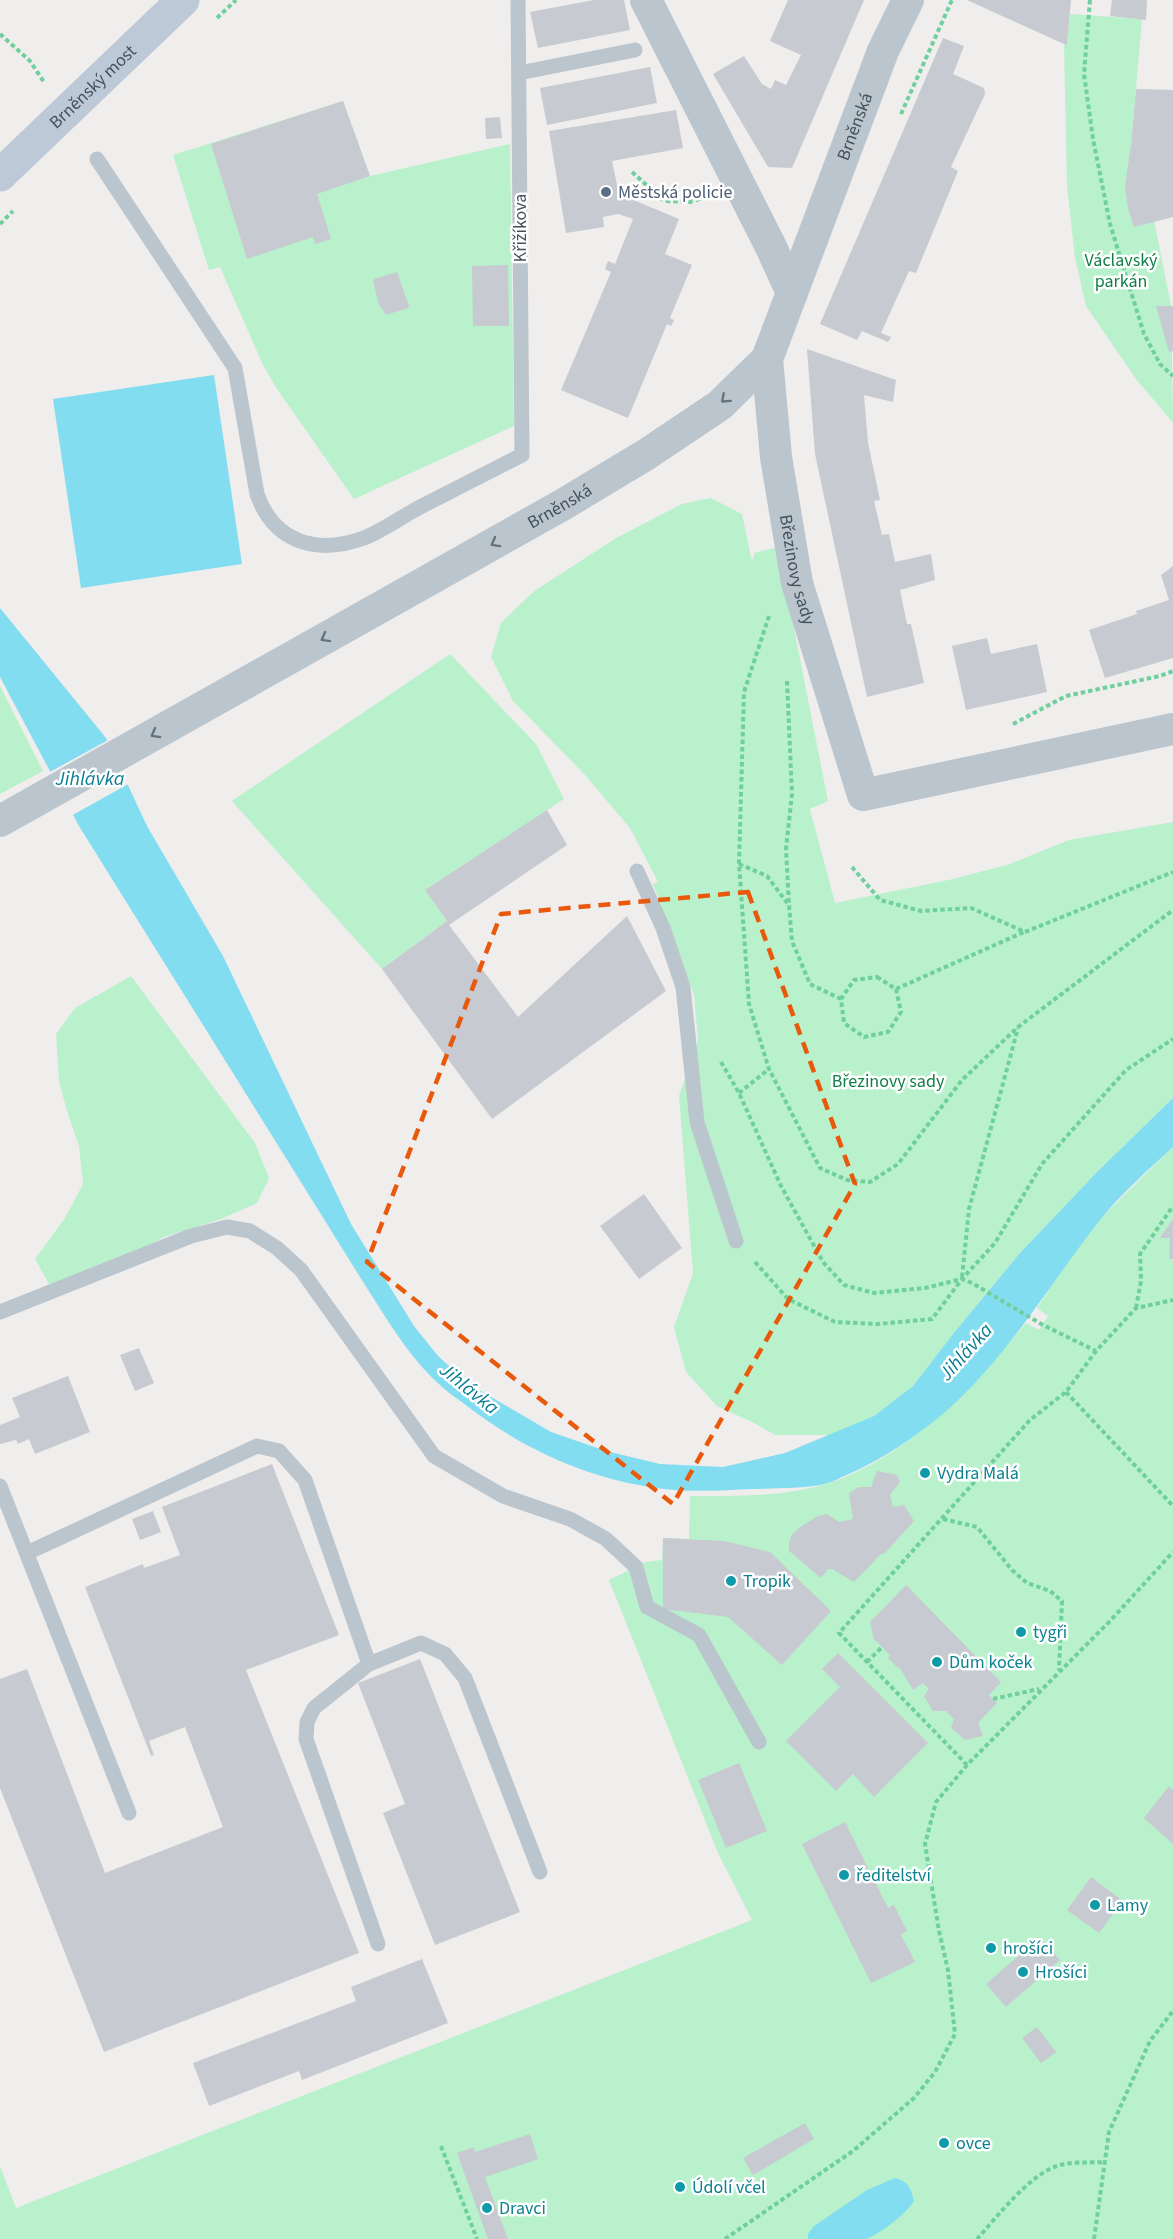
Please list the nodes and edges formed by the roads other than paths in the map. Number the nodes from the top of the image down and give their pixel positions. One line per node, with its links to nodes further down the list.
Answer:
1 (183, 0): 8 (main road, Brněnský most, bridge)
2 (518, 0): 6 (lane, Křižíkova)
3 (646, 0): 9 (street)
4 (908, 0): 9 (street, Brněnská)
5 (635, 50): 6 (lane)
6 (519, 73): 7 (lane, Křižíkova)
7 (97, 159)
8 (0, 175)
9 (792, 293): 10 (street, Brněnská)
10 (767, 359): 11 (street, Březinovy sady); 12 (street, Brněnská, one-way to 12)
11 (1173, 729)
12 (0, 821)
13 (637, 871): 14 (lane)
14 (736, 1241)
15 (0, 1312): 19 (lane)
16 (0, 1486): 17 (lane)
17 (27, 1553): 18 (lane); 20 (lane)
18 (369, 1664): 21 (lane); 22 (lane)
19 (759, 1742)
20 (129, 1813)
21 (540, 1872)
22 (378, 1944)

